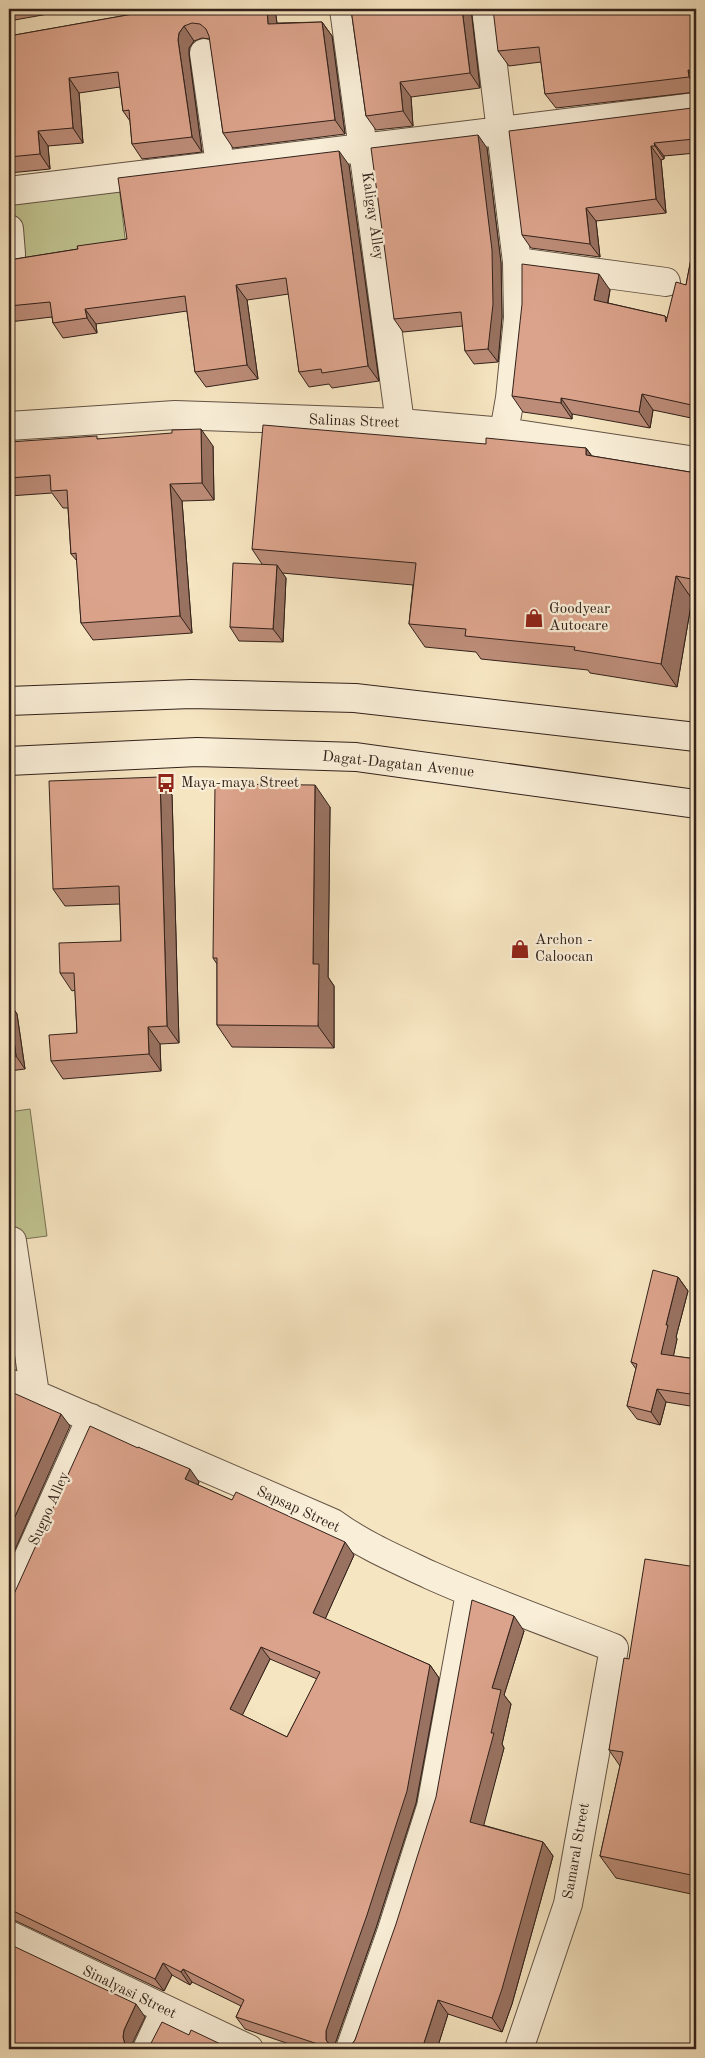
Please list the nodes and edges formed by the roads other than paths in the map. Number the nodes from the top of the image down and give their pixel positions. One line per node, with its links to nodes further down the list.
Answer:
1 (344, 9): 6 (street, Kaligay Alley)
2 (486, 9): 5 (street)
3 (204, 53): 7 (street)
4 (696, 106): 5 (street)
5 (502, 130): 6 (street); 9 (street)
6 (362, 147): 7 (street); 11 (street, Kaligay Alley)
7 (220, 164): 8 (street)
8 (9, 191)
9 (517, 262): 10 (street); 13 (street)
10 (666, 282)
11 (400, 423): 12 (street, Salinas Street); 13 (street, Salinas Street)
12 (9, 426)
13 (504, 432): 14 (street, Salinas Street)
14 (696, 461)
15 (9, 701): 16 (street)
16 (696, 737)
17 (9, 761): 18 (street, Dagat-Dagatan Avenue)
18 (696, 804)
19 (12, 1241): 21 (street)
20 (9, 1383): 21 (street, Sapsap Street)
21 (35, 1394): 22 (street, Sapsap Street)
22 (92, 1418): 23 (street, Sapsap Street); 24 (street, Sugpo Alley)
23 (470, 1593): 25 (street, Sapsap Street); 30 (street)
24 (9, 1600)
25 (614, 1648): 31 (street, Samaral Street)
26 (9, 1935): 27 (street, Sinalyasi Street)
27 (165, 2010): 28 (street); 29 (street, Sinalyasi Street)
28 (147, 2049)
29 (249, 2049)
30 (350, 2049)
31 (518, 2049)

